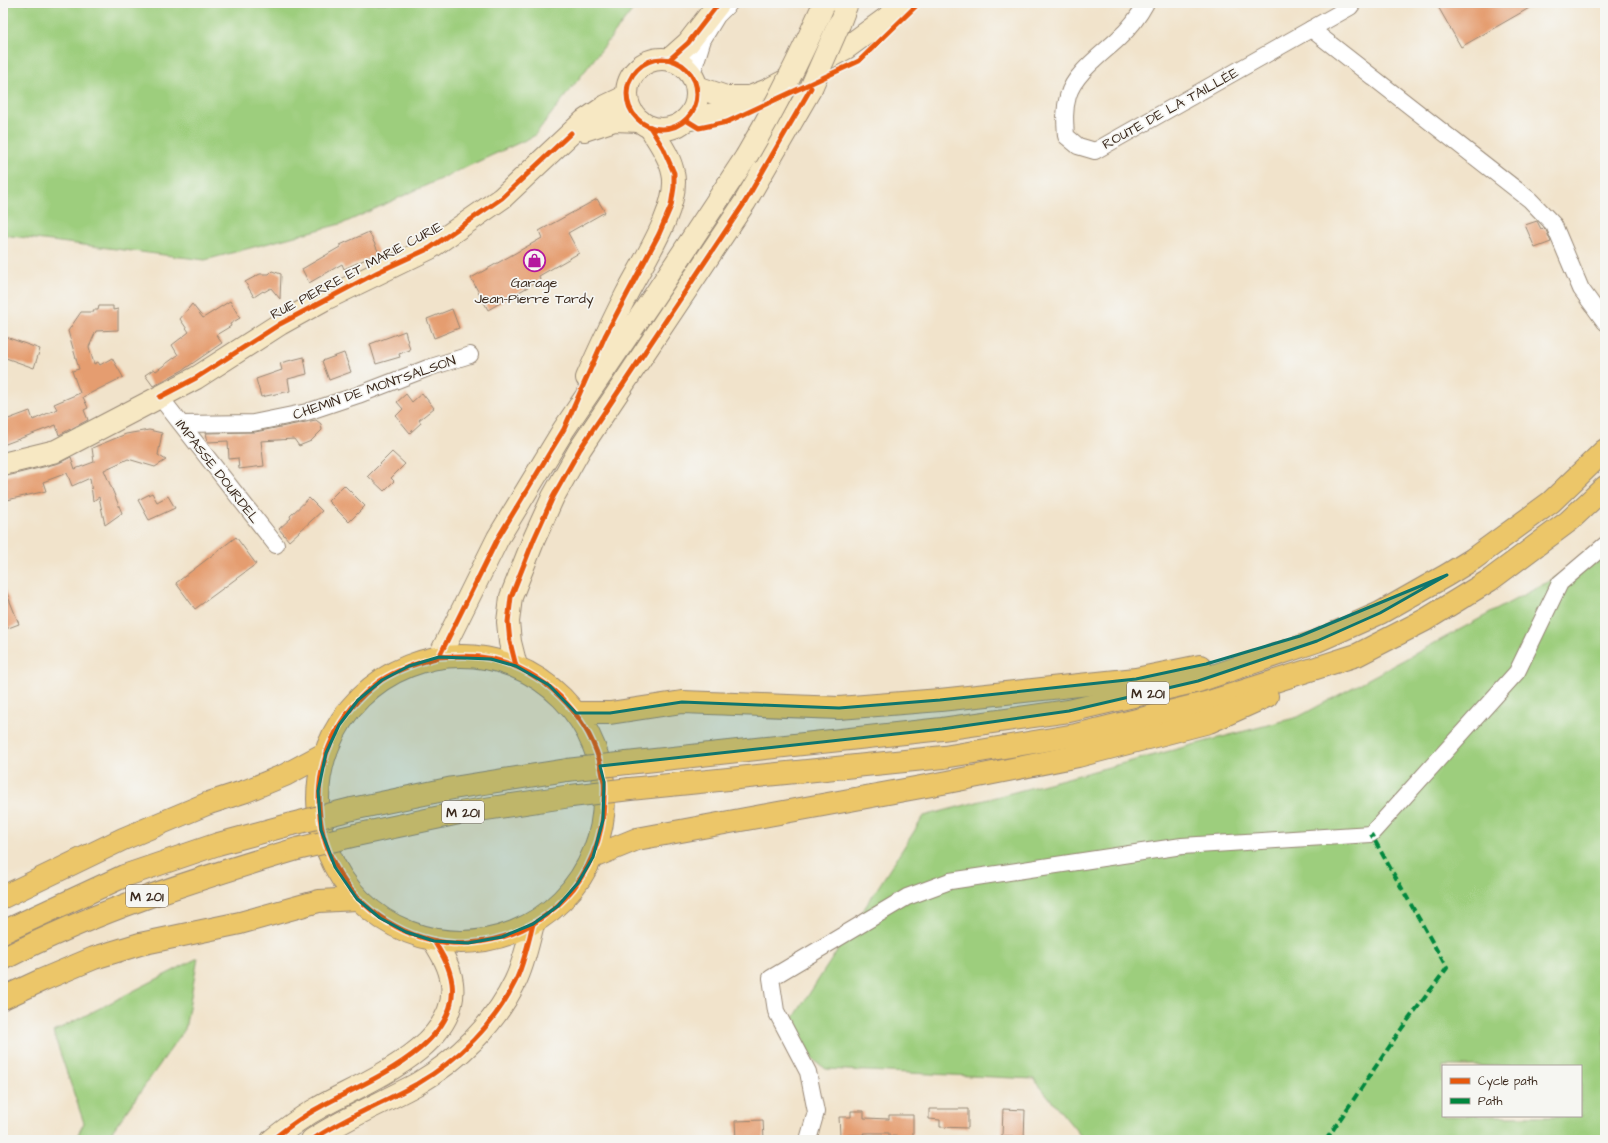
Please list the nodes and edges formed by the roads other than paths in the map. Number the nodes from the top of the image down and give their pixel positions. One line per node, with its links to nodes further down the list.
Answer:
1 (719, 3): 9 (main road)
2 (730, 3): 10 (street)
3 (847, 3): 29 (main road, bridge)
4 (902, 3): 12 (main road)
5 (1146, 3): 8 (street, ROUTE DE LA TAILLÉE)
6 (1353, 3): 8 (street, ROUTE DE LA TAILLÉE)
7 (823, 4): 20 (main road, bridge)
8 (1311, 29): 16 (street)
9 (670, 59): 10 (main road); 11 (main road)
10 (694, 80): 12 (main road); 13 (main road)
11 (627, 96): 14 (main road); 15 (main road, RUE PIERRE ET MARIE CURIE)
12 (750, 96): 13 (main road)
13 (686, 120): 14 (main road)
14 (645, 124): 15 (main road); 20 (main road)
15 (571, 133): 18 (main road, RUE PIERRE ET MARIE CURIE)
16 (1605, 322)
17 (470, 355): 19 (street, CHEMIN DE MONTSALSON)
18 (160, 396): 19 (street, IMPASSE DOURDEL); 22 (main road, RUE PIERRE ET MARIE CURIE)
19 (182, 424): 24 (street, IMPASSE DOURDEL)
20 (564, 429): 28 (main road)
21 (1605, 450): 26 (main road, M 201)
22 (3, 464)
23 (1605, 487): 27 (main road, M 201)
24 (276, 545)
25 (1605, 545): 42 (street)
26 (1446, 575): 30 (main road); 36 (main road, M 201, bridge)
27 (1357, 654): 32 (main road); 38 (main road, M 201, bridge)
28 (438, 658): 29 (main road); 31 (main road)
29 (516, 666): 30 (main road)
30 (576, 713): 32 (main road)
31 (326, 753): 33 (main road); 34 (main road)
32 (593, 856): 35 (main road)
33 (3, 897)
34 (357, 899): 37 (main road); 39 (main road)
35 (533, 924): 37 (main road); 41 (main road)
36 (3, 932)
37 (434, 941): 40 (main road)
38 (3, 959)
39 (3, 998)
40 (272, 1140)
41 (312, 1140)
42 (808, 1140)

